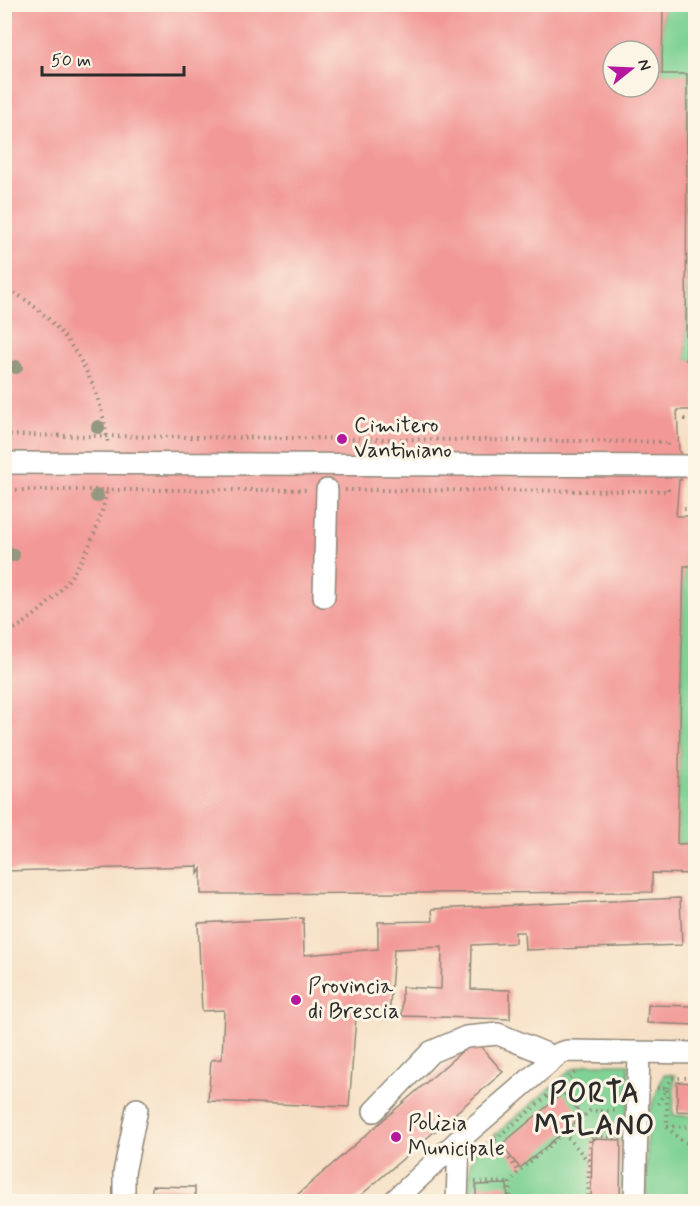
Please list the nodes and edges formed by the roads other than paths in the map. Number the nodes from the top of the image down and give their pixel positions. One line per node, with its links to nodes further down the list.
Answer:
1 (4, 463): 2 (street)
2 (688, 466)
3 (327, 490): 4 (street)
4 (324, 596)
5 (639, 1053): 6 (street); 7 (street); 14 (street)
6 (696, 1053)
7 (554, 1057): 9 (street); 10 (street)
8 (137, 1109): 12 (street)
9 (374, 1111)
10 (459, 1140): 11 (street); 13 (street)
11 (464, 1197)
12 (124, 1202)
13 (393, 1202)
14 (635, 1202)

